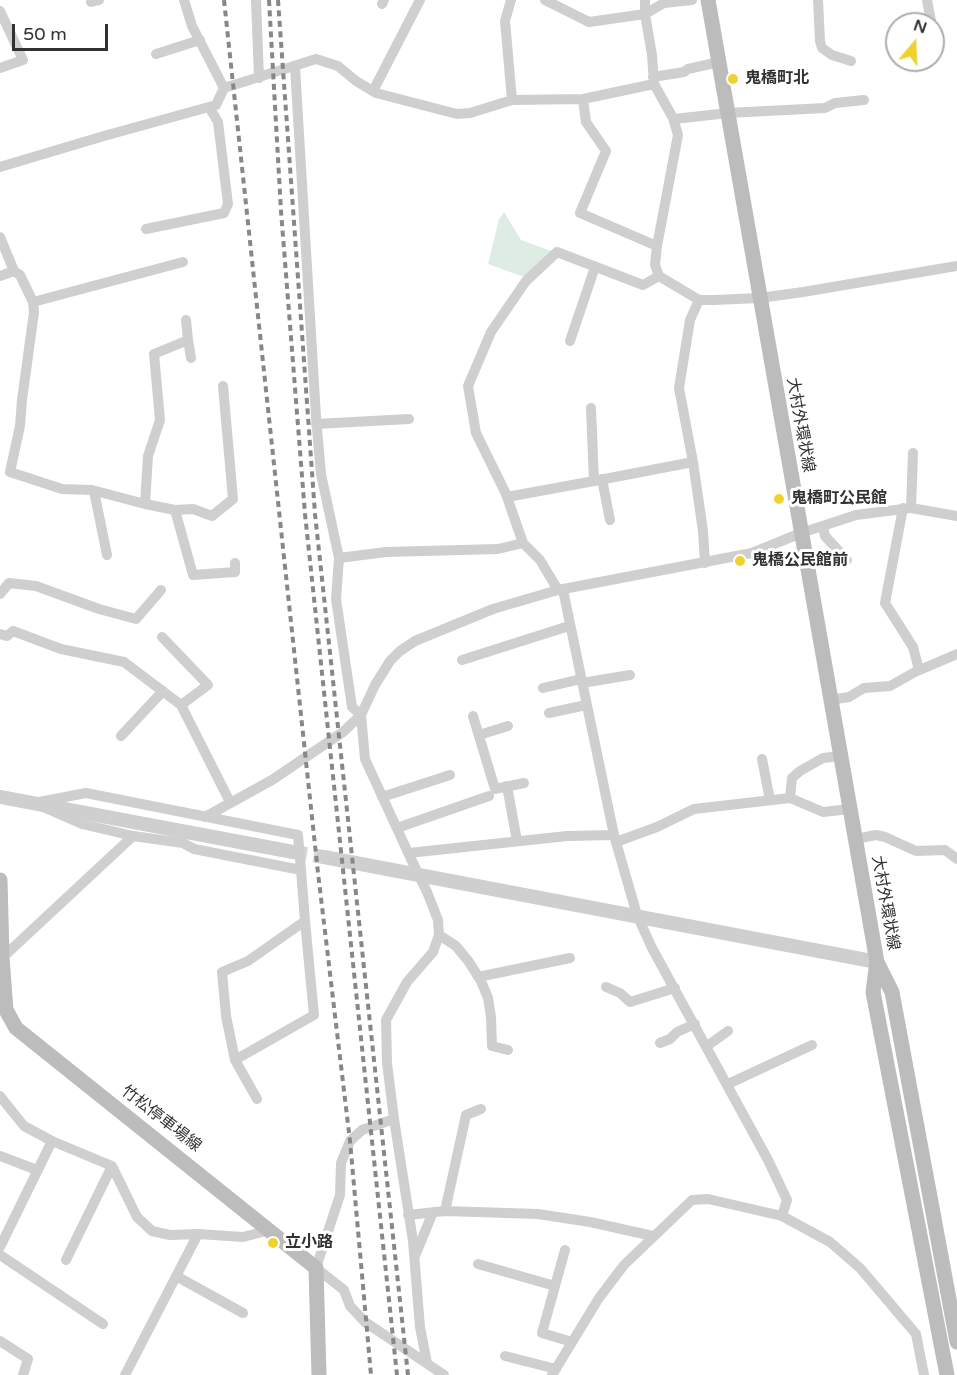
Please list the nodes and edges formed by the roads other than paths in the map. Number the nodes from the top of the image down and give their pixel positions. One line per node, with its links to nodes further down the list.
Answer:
1 (184, 0): 12 (street)
2 (256, 0): 18 (street)
3 (420, 0): 21 (street)
4 (511, 0): 23 (street)
5 (545, 0): 11 (street)
6 (645, 0): 11 (street)
7 (692, 0): 11 (street)
8 (708, 0): 14 (main road, 大村外環状線)
9 (818, 0): 15 (street)
10 (0, 11): 17 (street)
11 (645, 14): 19 (street)
12 (200, 40): 13 (street); 20 (street)
13 (156, 54)
14 (719, 62): 19 (street); 26 (main road, 大村外環状線)
15 (851, 62)
16 (295, 67): 18 (street); 21 (street); 48 (street)
17 (0, 68)
18 (259, 78): 20 (street)
19 (654, 80): 22 (street); 27 (street)
20 (224, 88): 25 (street)
21 (373, 91): 23 (street)
22 (584, 99): 23 (street); 31 (street)
23 (512, 100)
24 (864, 100): 26 (street)
25 (209, 107): 28 (street); 29 (street)
26 (728, 113): 27 (street); 38 (main road, 大村外環状線)
27 (674, 119): 31 (street)
28 (0, 167)
29 (146, 229)
30 (0, 237): 35 (street)
31 (657, 246): 37 (street)
32 (183, 262): 40 (street)
33 (595, 267): 37 (street); 43 (street); 62 (street)
34 (957, 267): 38 (street)
35 (14, 271): 36 (street); 40 (street)
36 (0, 276)
37 (659, 276): 39 (street)
38 (760, 298): 39 (street); 61 (main road, 大村外環状線)
39 (699, 300): 50 (street)
40 (33, 302): 51 (street)
41 (186, 320): 42 (street)
42 (188, 340): 44 (street); 55 (street)
43 (570, 341)
44 (191, 358)
45 (223, 386): 57 (street)
46 (591, 408): 52 (street)
47 (409, 419): 48 (street)
48 (316, 424): 64 (street)
49 (913, 453): 56 (street)
50 (693, 462): 52 (street); 67 (street)
51 (5, 473): 53 (street)
52 (598, 480): 54 (street); 59 (street)
53 (94, 490): 55 (street); 63 (street)
54 (507, 497)
55 (144, 504): 57 (street)
56 (907, 508): 58 (street); 60 (street); 77 (street)
57 (175, 510): 66 (street)
58 (957, 516)
59 (610, 520)
60 (823, 526): 61 (street); 65 (street)
61 (801, 533): 67 (street); 82 (main road, 大村外環状線)
62 (523, 543): 64 (street); 70 (street)
63 (107, 555)
64 (339, 558): 86 (street)
65 (847, 560)
66 (235, 563)
67 (705, 563): 70 (street)
68 (5, 582): 69 (street); 71 (street)
69 (161, 590)
70 (560, 590): 72 (street); 86 (street)
71 (0, 594)
72 (569, 626): 76 (street); 79 (street)
73 (0, 634): 81 (street)
74 (162, 637): 83 (street)
75 (957, 654): 77 (street)
76 (462, 660)
77 (919, 670): 82 (street)
78 (630, 675): 79 (street)
79 (581, 681): 80 (street); 84 (street)
80 (543, 688)
81 (163, 691): 83 (street); 90 (street)
82 (830, 700): 91 (main road, 大村外環状線)
83 (181, 705): 101 (street)
84 (586, 705): 85 (street); 107 (street)
85 (549, 713)
86 (361, 715): 98 (street); 101 (street)
87 (473, 716): 89 (street)
88 (508, 726): 89 (street)
89 (479, 735): 95 (street)
90 (121, 736)
91 (841, 756): 99 (street); 103 (main road, 大村外環状線)
92 (762, 759): 100 (street)
93 (450, 775): 98 (street)
94 (524, 783): 95 (street)
95 (507, 786): 109 (street)
96 (489, 796): 105 (street)
97 (0, 797): 102 (street)
98 (382, 797): 105 (street)
99 (790, 798): 100 (street); 103 (street)
100 (770, 800): 107 (street)
101 (230, 802): 104 (street)
102 (34, 803): 104 (street); 106 (street); 110 (street)
103 (850, 809): 108 (main road, 大村外環状線)
104 (206, 816): 114 (street)
105 (397, 828): 111 (street)
106 (134, 836): 114 (street); 119 (street)
107 (615, 838): 109 (street); 116 (street)
108 (855, 838): 113 (street); 121 (main road, 大村外環状線)
109 (517, 841): 111 (street)
110 (293, 852)
111 (410, 856): 118 (street, bridge)
112 (324, 858): 116 (street)
113 (957, 859)
114 (301, 870): 117 (street)
115 (0, 880): 119 (main road, 竹松停車場線)
116 (637, 915): 121 (street); 125 (street)
117 (305, 921): 132 (street); 132 (street)
118 (439, 935): 122 (street); 137 (street)
119 (2, 958): 123 (main road, 竹松停車場線)
120 (570, 958): 122 (street)
121 (877, 962): 163 (main road, 大村外環状線); 172 (main road, 大村外環状線)
122 (478, 977): 131 (street)
123 (2, 984): 147 (main road, 竹松停車場線)
124 (606, 987): 125 (street)
125 (675, 988): 126 (street)
126 (695, 1024): 128 (street); 130 (street)
127 (728, 1031): 130 (street)
128 (660, 1043)
129 (812, 1045): 133 (street)
130 (707, 1046): 133 (street)
131 (508, 1050)
132 (235, 1060): 135 (street)
133 (728, 1084): 144 (street)
134 (0, 1096): 138 (street)
135 (257, 1099)
136 (482, 1109): 142 (street)
137 (394, 1119): 143 (street); 156 (street)
138 (52, 1141): 140 (street); 141 (street)
139 (0, 1156): 141 (street)
140 (112, 1166): 148 (street); 154 (street)
141 (37, 1170): 146 (street)
142 (439, 1211): 143 (street); 149 (street); 153 (street)
143 (408, 1215): 153 (street)
144 (782, 1216): 149 (street); 171 (street)
145 (0, 1223): 146 (street)
146 (11, 1228): 150 (street)
147 (270, 1230): 148 (street); 156 (main road, 竹松停車場線)
148 (198, 1234): 157 (street)
149 (653, 1236): 162 (street)
150 (0, 1248)
151 (565, 1250): 158 (street)
152 (0, 1255): 160 (street)
153 (414, 1259): 165 (street)
154 (66, 1260)
155 (478, 1264): 158 (street)
156 (316, 1268): 165 (street); 169 (main road)
157 (176, 1276): 159 (street); 168 (street)
158 (555, 1286): 162 (street)
159 (243, 1312)
160 (103, 1324)
161 (0, 1341): 167 (street)
162 (572, 1342): 166 (street)
163 (957, 1342)
164 (505, 1356): 166 (street)
165 (427, 1363): 170 (street)
166 (554, 1372)
167 (23, 1375)
168 (126, 1375)
169 (319, 1375)
170 (444, 1375)
171 (924, 1375)
172 (947, 1375)

